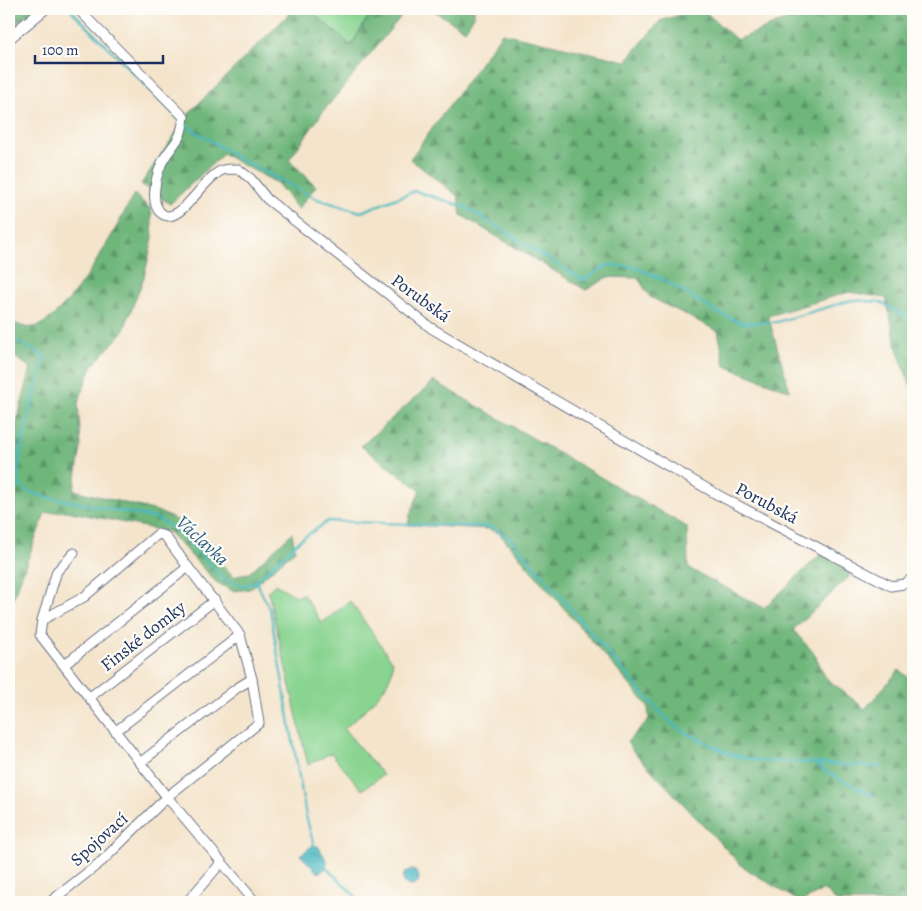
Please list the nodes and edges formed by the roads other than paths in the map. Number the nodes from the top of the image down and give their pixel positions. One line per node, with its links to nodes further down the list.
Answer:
1 (44, 9): 3 (main road)
2 (78, 9): 6 (street, Porubská)
3 (9, 38)
4 (74, 553): 8 (street)
5 (188, 567): 7 (street); 8 (street); 10 (street, Finské domky)
6 (913, 578)
7 (215, 600): 9 (street); 12 (street, Finské domky)
8 (42, 620): 10 (street)
9 (240, 634): 11 (street); 13 (street)
10 (64, 665): 12 (street)
11 (252, 680): 14 (street); 15 (street)
12 (90, 698): 13 (street)
13 (116, 731): 14 (street)
14 (141, 762): 15 (street)
15 (167, 797): 16 (street); 17 (street, Spojovací)
16 (221, 863): 18 (street); 19 (street)
17 (50, 902)
18 (187, 902)
19 (255, 902)

